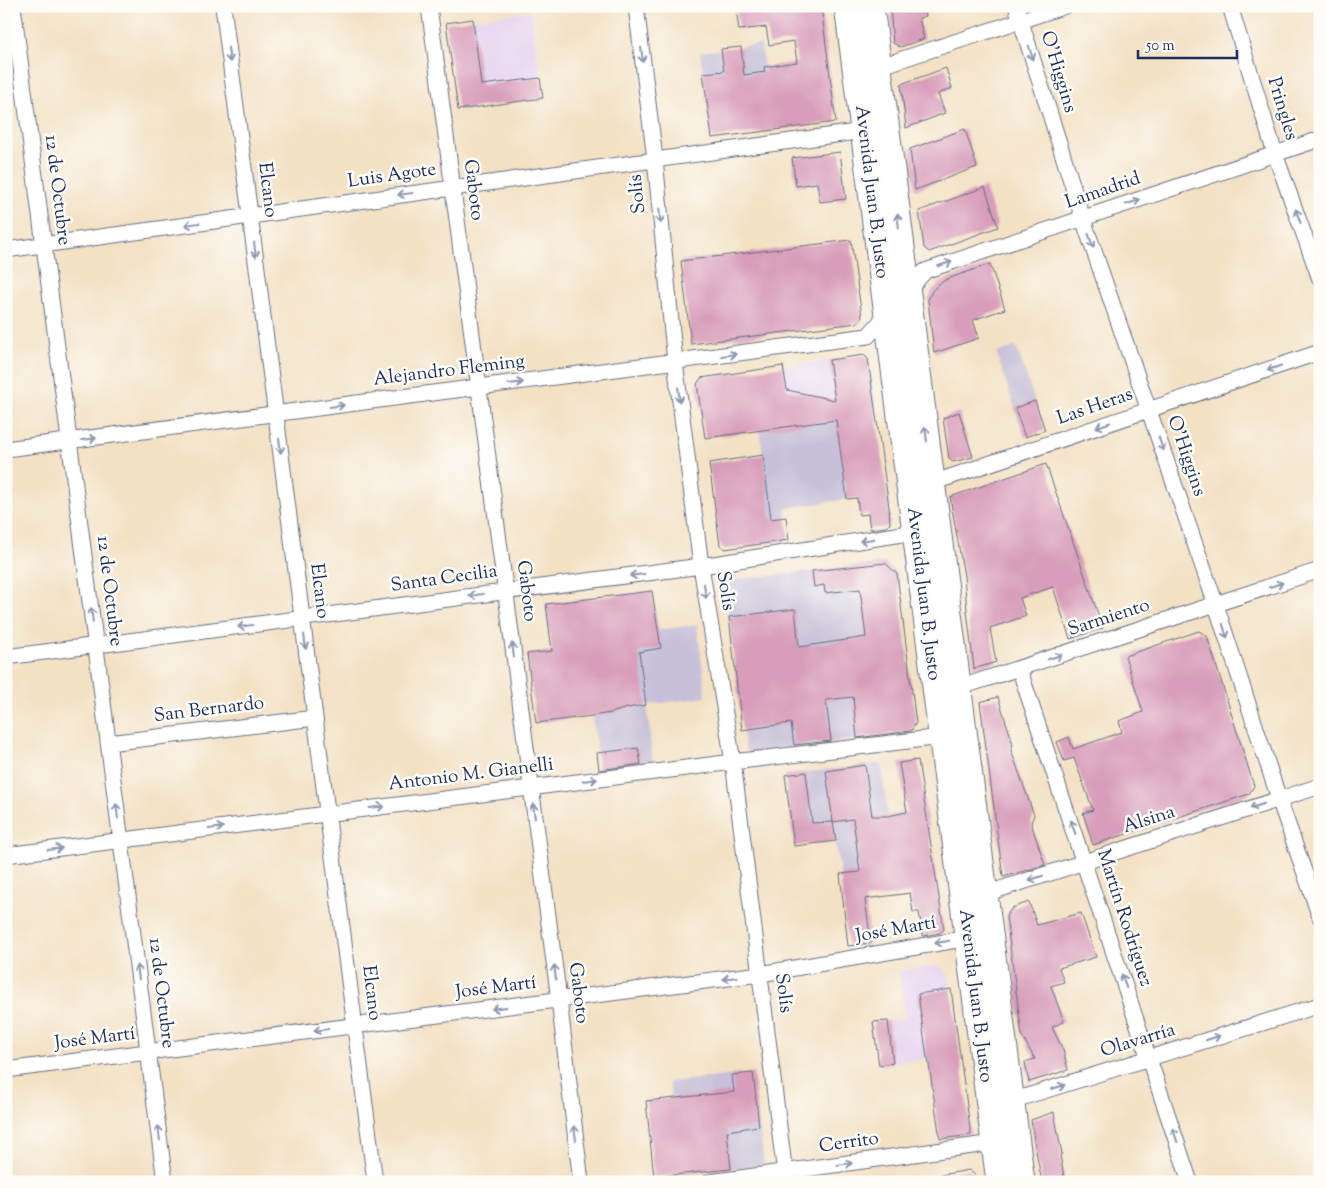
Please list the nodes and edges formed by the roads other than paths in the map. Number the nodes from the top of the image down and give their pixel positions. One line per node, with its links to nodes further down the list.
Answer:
1 (12, 6): 19 (street, 12 de Octubre)
2 (222, 6): 17 (street, Elcano, one-way to 17)
3 (430, 6): 16 (street, Gaboto)
4 (636, 6): 15 (street, Solís, one-way to 15)
5 (847, 6): 12 (main road, Avenida Juan B. Justo)
6 (871, 6): 11 (main road, Avenida Juan B. Justo)
7 (1016, 6): 10 (street, O'Higgins)
8 (1065, 6): 10 (street)
9 (1230, 6): 14 (street, Pringles)
10 (1021, 21): 11 (street); 18 (street, O'Higgins, one-way to 18)
11 (878, 67): 12 (street); 22 (main road, Avenida Juan B. Justo, one-way to 11)
12 (853, 132): 15 (street, Luis Agote); 23 (main road, Avenida Juan B. Justo)
13 (1320, 139): 14 (street, Lamadrid)
14 (1275, 154): 18 (street, Lamadrid, one-way to 14); 21 (street, Pringles, one-way to 14)
15 (655, 159): 16 (street, Luis Agote); 25 (street, Solís, one-way to 25)
16 (453, 187): 17 (street, Luis Agote, one-way to 17); 26 (street, Gaboto)
17 (250, 216): 19 (street, Luis Agote, one-way to 19); 28 (street, Elcano, one-way to 28)
18 (1083, 219): 22 (street, Lamadrid, one-way to 18); 27 (street, O'Higgins, one-way to 27)
19 (44, 245): 20 (street, Luis Agote); 29 (street, 12 de Octubre)
20 (6, 250)
21 (1320, 279)
22 (907, 292): 23 (street, Lamadrid); 31 (main road, Avenida Juan B. Justo, one-way to 22)
23 (887, 315): 25 (street, Alejandro Fleming, one-way to 23); 32 (main road, Avenida Juan B. Justo)
24 (1320, 352): 27 (street, Las Heras, one-way to 27)
25 (674, 362): 26 (street, Alejandro Fleming, one-way to 25); 33 (street, Solís, one-way to 33)
26 (479, 388): 28 (street, Alejandro Fleming, one-way to 26); 35 (street, Gaboto)
27 (1149, 410): 31 (street, Las Heras, one-way to 31); 36 (street, O'Higgins, one-way to 36)
28 (276, 414): 29 (street, Alejandro Fleming, one-way to 28); 37 (street, Elcano, one-way to 37)
29 (69, 441): 30 (street, Alejandro Fleming); 38 (street, 12 de Octubre, one-way to 29)
30 (6, 450)
31 (932, 483): 32 (street); 41 (main road, Avenida Juan B. Justo)
32 (915, 532): 33 (street, Santa Cecilia, one-way to 33); 43 (main road, Avenida Juan B. Justo)
33 (701, 566): 35 (street, Santa Cecilia, one-way to 35); 45 (street, Solís, one-way to 45)
34 (1320, 570): 36 (street, Sarmiento, one-way to 34)
35 (506, 591): 37 (street, Santa Cecilia, one-way to 37); 47 (street, Gaboto, one-way to 35)
36 (1216, 605): 40 (street, Sarmiento, one-way to 36); 48 (street, O'Higgins, one-way to 48)
37 (302, 618): 38 (street, Santa Cecilia, one-way to 38); 42 (street, Elcano, one-way to 42)
38 (96, 646): 39 (street, Santa Cecilia); 44 (street, 12 de Octubre)
39 (6, 657)
40 (1019, 668): 41 (street, Sarmiento); 52 (street, Martín Rodríguez, one-way to 40)
41 (958, 688): 43 (street); 53 (main road, Avenida Juan B. Justo)
42 (315, 718): 44 (street, San Bernardo); 49 (street, Elcano)
43 (941, 736): 45 (street, Antonio M. Gianelli); 53 (main road, Avenida Juan B. Justo)
44 (108, 743): 50 (street, 12 de Octubre, one-way to 44)
45 (733, 762): 47 (street, Antonio M. Gianelli, one-way to 45); 56 (street, Solís)
46 (1320, 786): 48 (street, Alsina)
47 (531, 788): 49 (street, Antonio M. Gianelli, one-way to 47); 57 (street, Gaboto, one-way to 47)
48 (1279, 799): 52 (street, Alsina, one-way to 52); 54 (street, O'Higgins)
49 (328, 814): 50 (street, Antonio M. Gianelli, one-way to 49); 59 (street, Elcano)
50 (121, 840): 51 (street, Antonio M. Gianelli, one-way to 50); 60 (street, 12 de Octubre, one-way to 50)
51 (6, 855)
52 (1085, 862): 53 (street, Alsina, one-way to 53); 61 (street, Martín Rodríguez, one-way to 52)
53 (974, 897): 55 (main road, Avenida Juan B. Justo)
54 (1320, 917)
55 (978, 936): 56 (street, José Martí, one-way to 56); 63 (main road, Avenida Juan B. Justo); 64 (main road, Avenida Juan B. Justo)
56 (760, 974): 57 (street, José Martí, one-way to 57); 65 (street, Solís)
57 (559, 1000): 59 (street, José Martí, one-way to 59); 68 (street, Gaboto, one-way to 57)
58 (1320, 1005): 61 (street, Olavarría, one-way to 58)
59 (356, 1026): 60 (street, José Martí, one-way to 60); 67 (street, Elcano)
60 (148, 1052): 62 (street, José Martí); 66 (street, 12 de Octubre, one-way to 60)
61 (1149, 1058): 63 (street, Olavarría, one-way to 61); 72 (street, Martín Rodríguez, one-way to 61)
62 (6, 1070)
63 (1011, 1101): 64 (street); 71 (main road, Avenida Juan B. Justo)
64 (994, 1143): 65 (street, Cerrito, one-way to 64); 70 (main road, Avenida Juan B. Justo)
65 (785, 1177): 69 (street, Cerrito)
66 (165, 1182)
67 (376, 1182)
68 (581, 1182)
69 (710, 1182)
70 (999, 1182)
71 (1022, 1182)
72 (1190, 1182)

